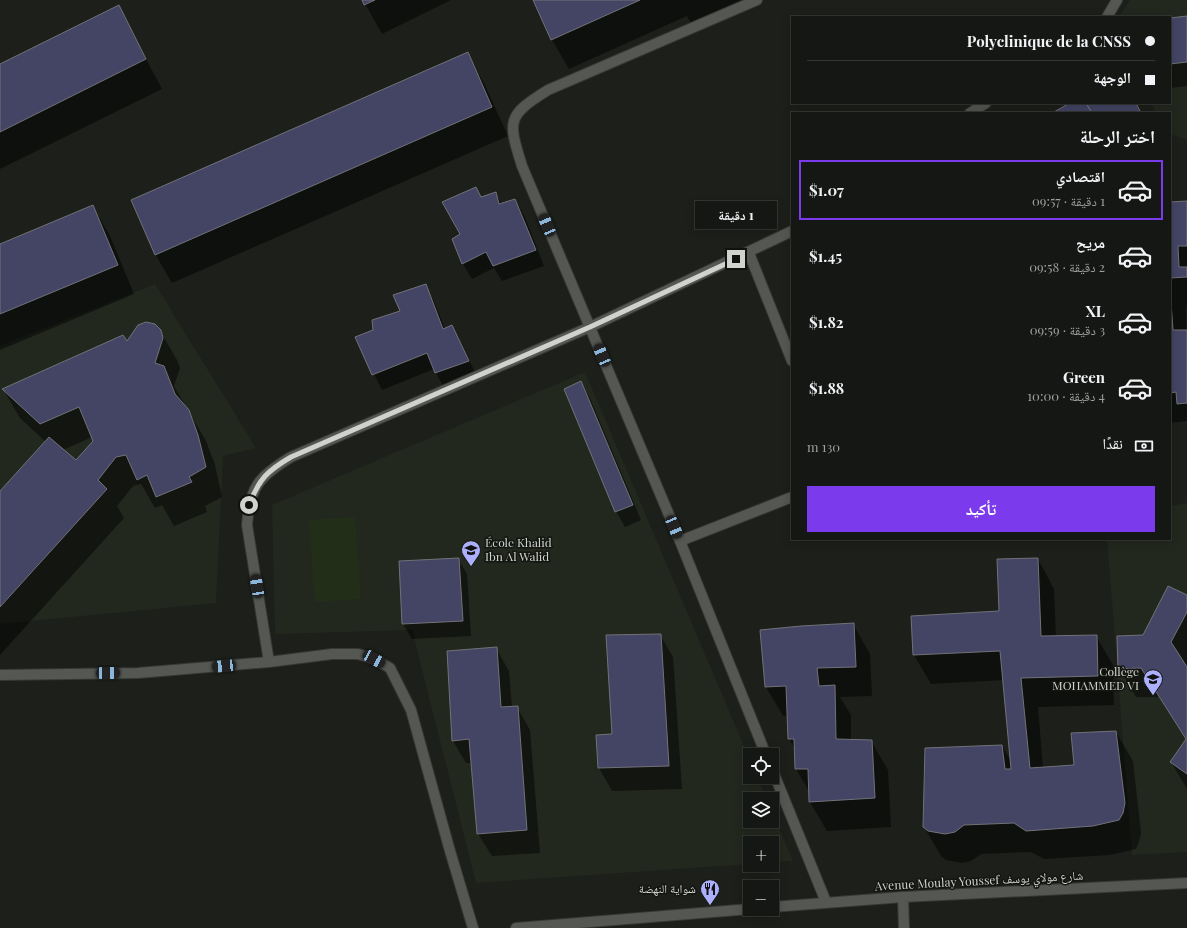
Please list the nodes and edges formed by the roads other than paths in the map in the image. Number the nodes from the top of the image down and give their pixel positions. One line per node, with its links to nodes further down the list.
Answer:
1 (757, 0): 8 (street)
2 (1117, 0): 3 (street)
3 (1108, 16)
4 (984, 104): 5 (street)
5 (972, 112)
6 (791, 232): 7 (street)
7 (749, 253): 8 (street); 9 (street)
8 (590, 327): 11 (street); 12 (street)
9 (791, 359)
10 (791, 497): 11 (street)
11 (680, 541): 14 (street)
12 (269, 662): 13 (street); 21 (street)
13 (0, 675)
14 (763, 748)
15 (778, 784): 18 (street)
16 (1187, 883): 17 (street, Avenue Moulay Youssef شارع مولاي يوسف)
17 (903, 897): 18 (street, Avenue Moulay Youssef شارع مولاي يوسف); 23 (street)
18 (826, 902): 19 (street, Avenue Moulay Youssef شارع مولاي يوسف)
19 (779, 906)
20 (743, 910): 22 (street)
21 (473, 928)
22 (516, 928)
23 (904, 928)

